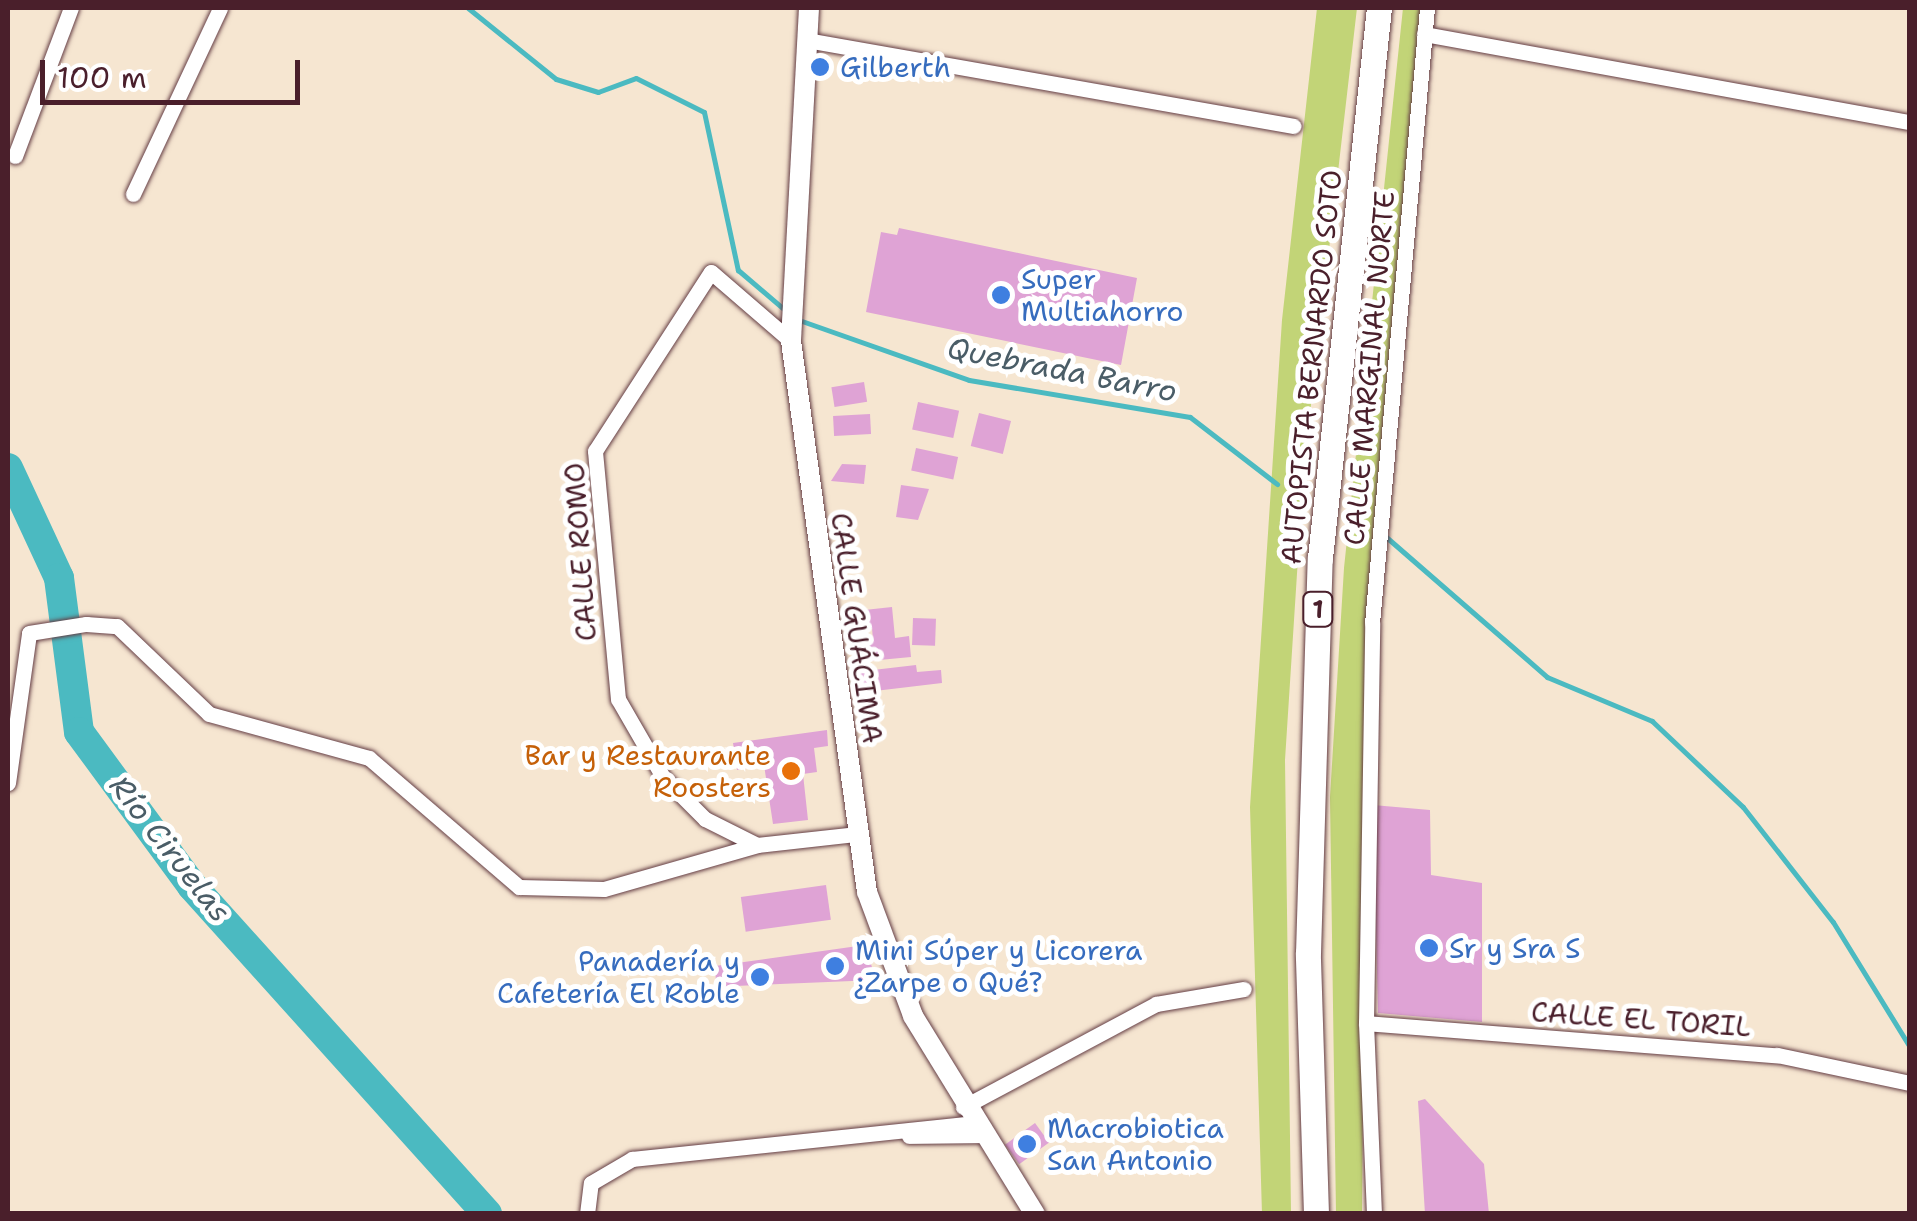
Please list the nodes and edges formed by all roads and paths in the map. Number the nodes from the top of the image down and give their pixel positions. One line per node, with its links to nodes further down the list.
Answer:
1 (71, 8): 10 (street)
2 (220, 8): 11 (street)
3 (808, 8): 7 (main road, CALLE GUÁCIMA)
4 (1379, 8): 22 (highway, AUTOPISTA BERNARDO SOTO / 1)
5 (1427, 8): 6 (street, CALLE MARGINAL NORTE)
6 (1424, 34): 8 (street); 17 (street, CALLE MARGINAL NORTE)
7 (806, 40): 9 (street); 12 (main road, CALLE GUÁCIMA)
8 (1910, 122)
9 (1293, 126)
10 (14, 156)
11 (133, 194)
12 (791, 334): 14 (main road, CALLE GUÁCIMA); 15 (street, CALLE ROMO)
13 (8, 783): 15 (street)
14 (856, 834): 15 (street); 19 (main road, CALLE GUÁCIMA)
15 (757, 845)
16 (1244, 989): 19 (street)
17 (1366, 1022): 18 (street, CALLE EL TORIL); 23 (street, CALLE MARGINAL NORTE)
18 (1910, 1083)
19 (973, 1122): 20 (street); 21 (main road, CALLE GUÁCIMA)
20 (587, 1214)
21 (1035, 1214)
22 (1316, 1214)
23 (1374, 1214)

